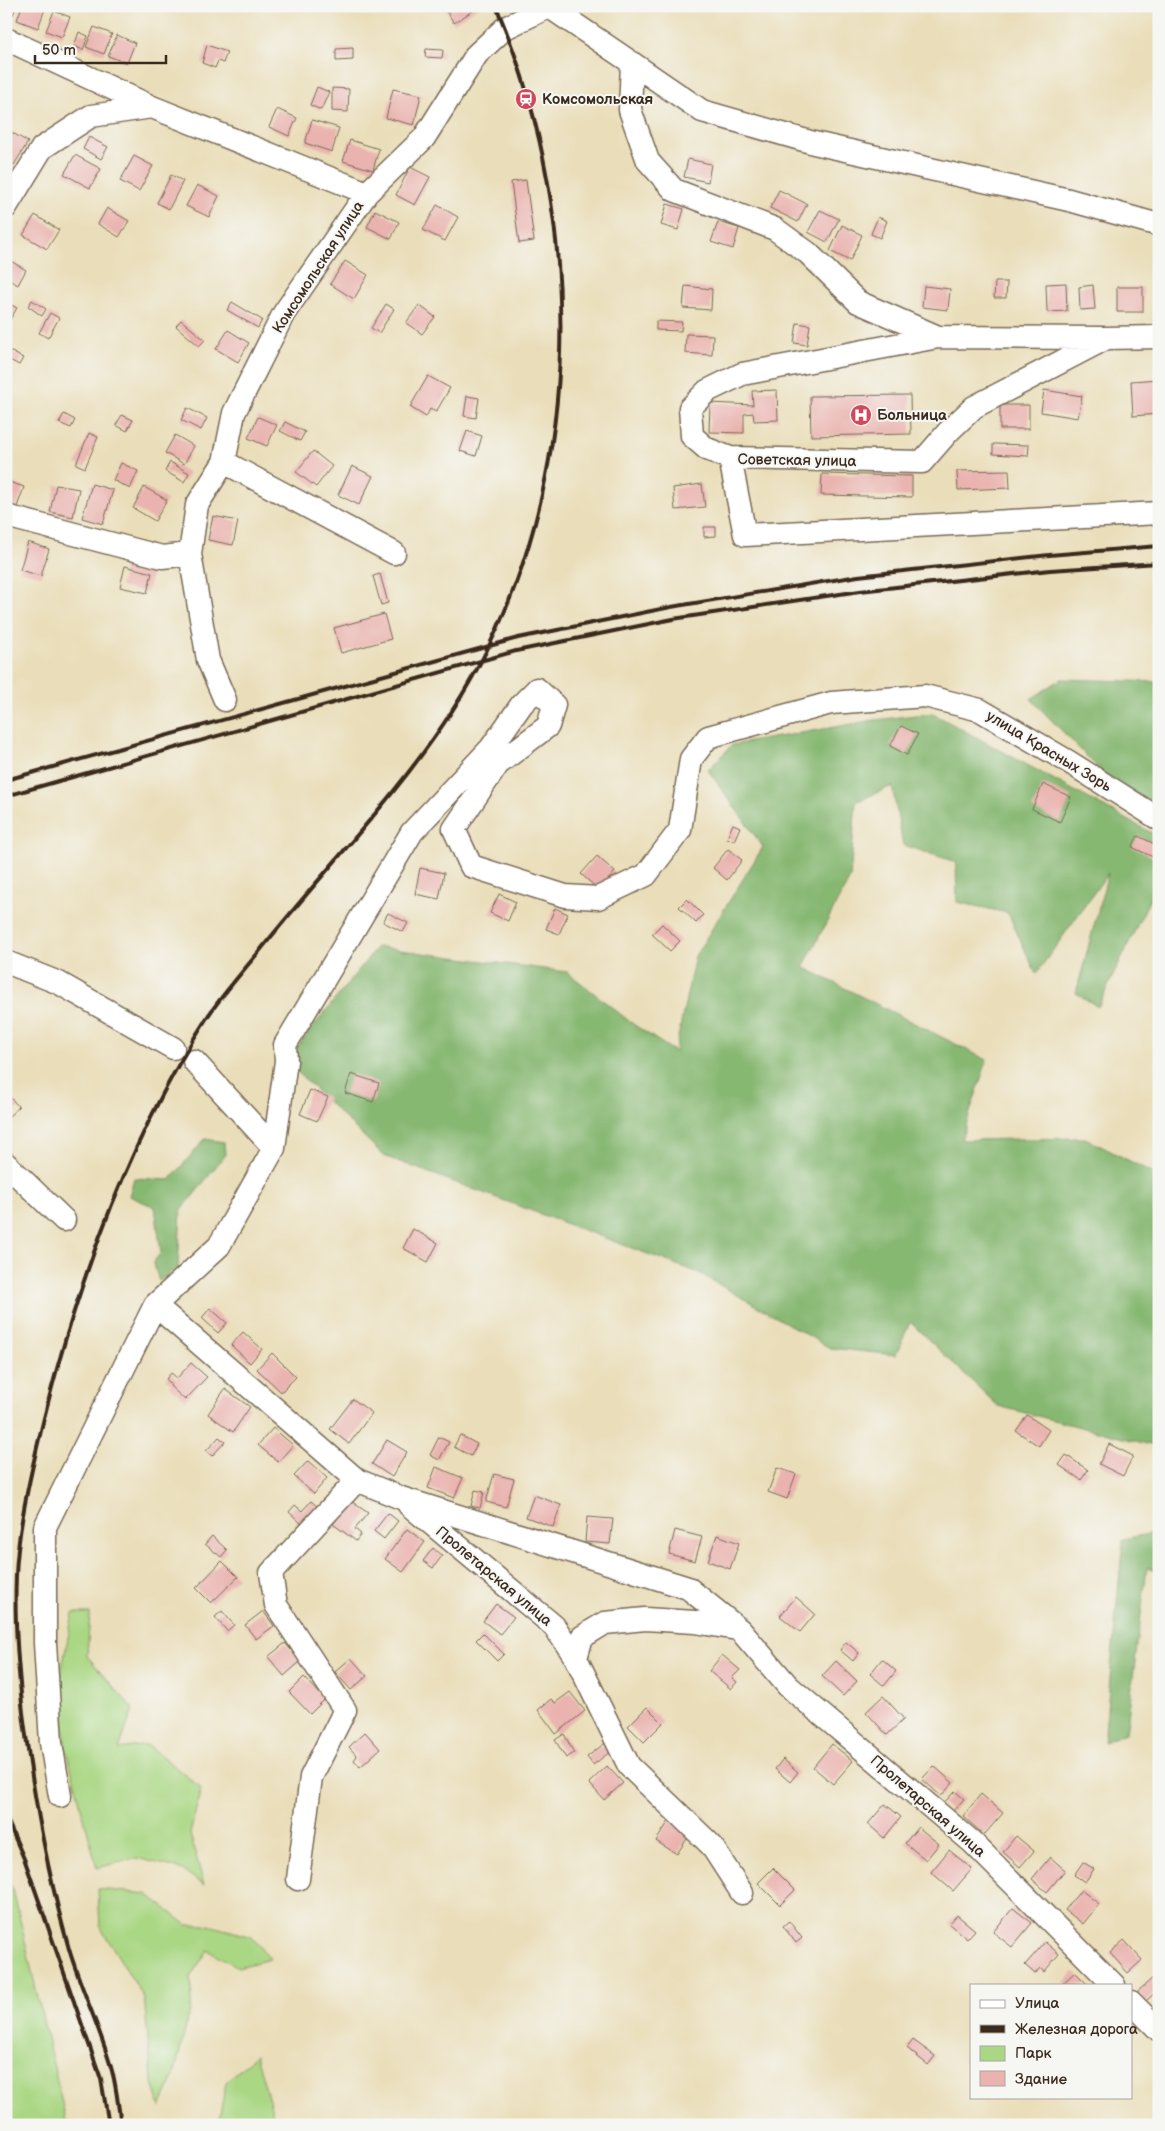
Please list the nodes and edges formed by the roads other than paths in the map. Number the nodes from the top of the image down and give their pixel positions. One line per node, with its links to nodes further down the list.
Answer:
1 (548, 6): 3 (street); 5 (street, Комсомольская улица)
2 (6, 39): 4 (street, Комсомольская улица)
3 (632, 63): 7 (street); 8 (street)
4 (152, 107): 5 (street, Комсомольская улица); 6 (street)
5 (367, 193): 12 (street, Комсомольская улица)
6 (6, 207)
7 (1159, 225)
8 (938, 337): 10 (street); 11 (street, Советская улица)
9 (1159, 337): 10 (street, Советская улица)
10 (1107, 338): 11 (street, Советская улица)
11 (730, 458): 13 (street)
12 (224, 462): 15 (street); 16 (street, Комсомольская улица)
13 (1159, 512)
14 (6, 516): 16 (street)
15 (394, 553)
16 (190, 554): 17 (street, Комсомольская улица)
17 (225, 700)
18 (1159, 820): 22 (street, улица Красных Зорь)
19 (6, 962): 20 (street)
20 (173, 1048)
21 (194, 1061): 22 (street)
22 (274, 1148): 25 (street)
23 (6, 1164): 24 (street)
24 (64, 1220)
25 (155, 1305): 26 (street, Пролетарская улица); 30 (street)
26 (357, 1480): 27 (street, Пролетарская улица); 31 (street)
27 (401, 1498): 28 (street, Пролетарская улица); 29 (street, Пролетарская улица)
28 (740, 1630): 29 (street); 33 (street, Пролетарская улица)
29 (576, 1658): 32 (street, Пролетарская улица)
30 (60, 1796)
31 (298, 1879)
32 (742, 1893)
33 (1113, 1984)
34 (1132, 2003): 35 (street)
35 (1159, 2030)

